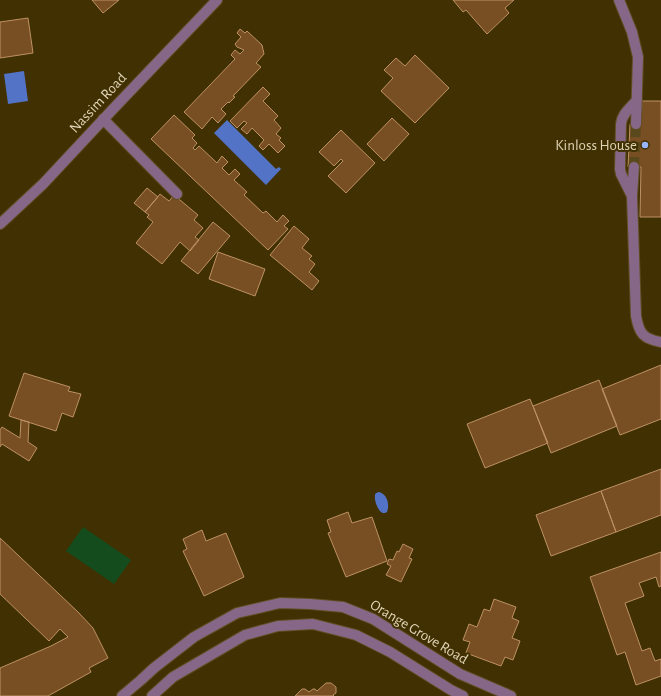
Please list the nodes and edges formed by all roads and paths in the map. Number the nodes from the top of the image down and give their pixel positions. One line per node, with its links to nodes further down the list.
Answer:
1 (217, 0): 4 (street, Nassim Road)
2 (619, 0): 3 (street)
3 (637, 100): 5 (street); 8 (street)
4 (103, 119): 7 (street); 9 (street, Nassim Road)
5 (636, 124)
6 (634, 167): 8 (street)
7 (177, 194)
8 (632, 196): 10 (street)
9 (0, 224)
10 (661, 342)
11 (400, 636): 12 (street); 13 (street, Orange Grove Road); 16 (street, Orange Grove Road)
12 (390, 652): 14 (street); 15 (street)
13 (122, 696)
14 (152, 696)
15 (463, 696)
16 (511, 696)

